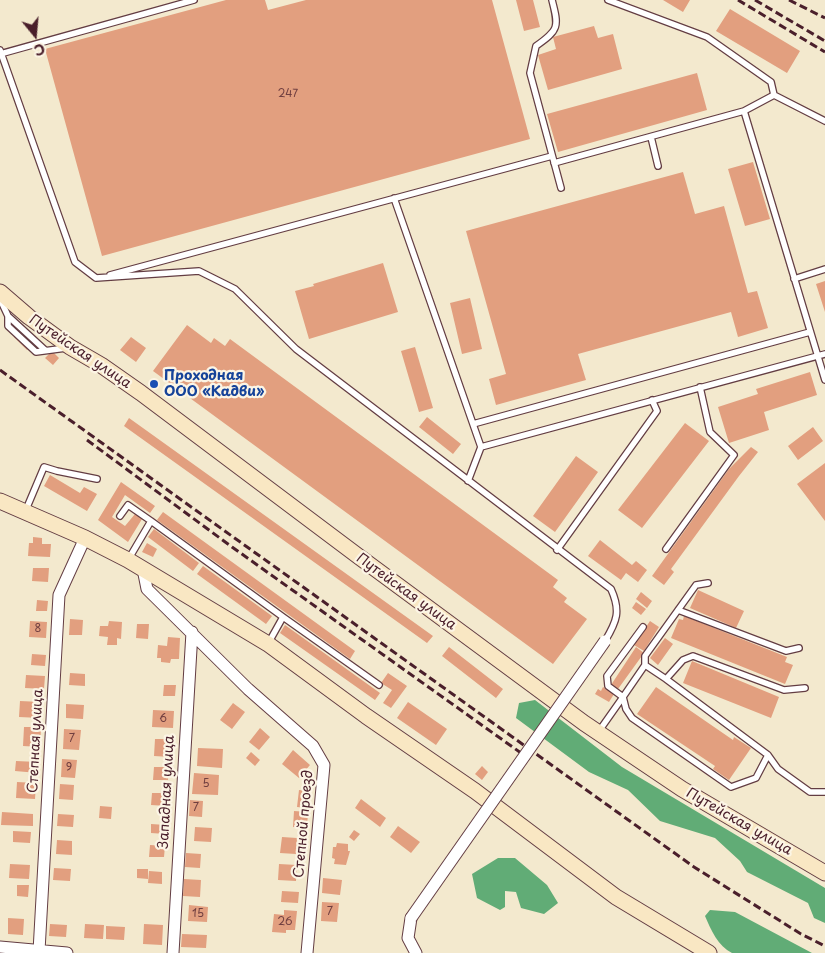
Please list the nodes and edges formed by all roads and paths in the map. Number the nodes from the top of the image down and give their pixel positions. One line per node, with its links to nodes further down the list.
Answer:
1 (194, 0): 4 (lane)
2 (552, 0): 9 (lane)
3 (608, 0): 5 (lane)
4 (0, 52): 15 (lane)
5 (774, 95): 6 (lane); 7 (lane)
6 (744, 111): 8 (lane); 16 (lane)
7 (825, 121)
8 (651, 136): 10 (lane); 11 (lane)
9 (552, 156): 10 (lane); 13 (lane)
10 (554, 163): 12 (lane)
11 (658, 166)
12 (561, 188)
13 (394, 198): 15 (lane); 26 (lane)
14 (825, 269): 16 (lane)
15 (96, 278): 29 (lane)
16 (794, 279): 19 (lane)
17 (0, 292): 20 (main road, Путейская улица)
18 (0, 299): 20 (lane)
19 (810, 332): 22 (lane); 26 (lane)
20 (70, 348): 52 (main road, Путейская улица)
21 (825, 354): 22 (lane)
22 (817, 356): 23 (lane); 24 (lane)
23 (825, 380)
24 (700, 387): 25 (lane); 35 (lane)
25 (652, 400): 27 (lane); 36 (lane)
26 (473, 424): 27 (lane)
27 (482, 447): 29 (lane)
28 (97, 479): 31 (lane)
29 (468, 481): 36 (lane)
30 (0, 501): 31 (main road)
31 (25, 512): 34 (main road)
32 (120, 516): 33 (lane)
33 (151, 521): 37 (lane); 41 (lane)
34 (85, 538): 37 (main road); 57 (street, Степная улица)
35 (666, 549)
36 (557, 550): 44 (lane)
37 (128, 560): 38 (main road)
38 (143, 569): 43 (street, Степной проезд); 45 (main road)
39 (708, 583): 40 (lane)
40 (678, 610): 46 (lane); 47 (lane)
41 (283, 617): 45 (lane); 49 (lane)
42 (643, 627): 51 (lane)
43 (192, 632): 59 (street, Западная улица); 60 (street, Степной проезд)
44 (605, 641): 61 (street, bridge)
45 (268, 644): 62 (main road)
46 (799, 648)
47 (644, 665): 48 (lane); 51 (lane)
48 (666, 680): 50 (lane); 53 (lane)
49 (378, 685)
50 (805, 688)
51 (623, 697): 52 (lane); 53 (lane)
52 (598, 732): 55 (main road, Путейская улица)
53 (768, 755): 54 (lane)
54 (825, 792)
55 (825, 873)
56 (0, 948): 57 (street)
57 (39, 951): 58 (street)
58 (68, 953)
59 (173, 953)
60 (307, 953)
61 (416, 953)
62 (709, 953)

